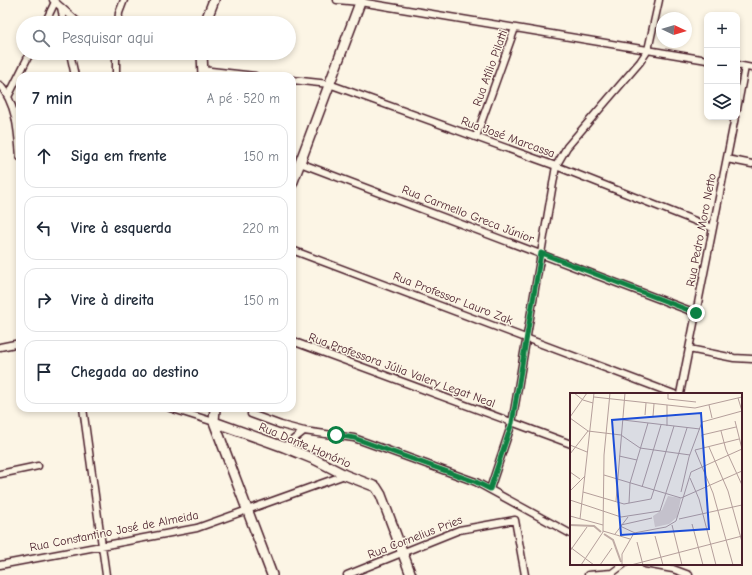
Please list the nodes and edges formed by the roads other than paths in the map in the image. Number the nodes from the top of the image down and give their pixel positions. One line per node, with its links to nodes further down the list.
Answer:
1 (124, 0): 11 (street)
2 (214, 0): 12 (street)
3 (337, 0): 6 (street)
4 (659, 0): 14 (street)
5 (54, 1): 7 (street); 8 (street)
6 (361, 1): 13 (street); 27 (street)
7 (61, 7): 9 (street); 10 (street)
8 (48, 16)
9 (63, 16)
10 (71, 16)
11 (119, 16)
12 (208, 16)
13 (516, 28): 14 (street); 33 (street, Rua Atílio Pilatti)
14 (648, 50): 15 (street); 37 (street)
15 (704, 59)
16 (27, 60): 21 (street)
17 (72, 60): 22 (street)
18 (115, 60): 23 (street)
19 (202, 60): 24 (street)
20 (749, 67): 30 (street)
21 (21, 72)
22 (74, 72)
23 (116, 72)
24 (203, 72)
25 (296, 80): 27 (street, Rua José Marcassa)
26 (16, 82): 29 (street)
27 (330, 84): 33 (street, Rua José Marcassa); 35 (street)
28 (0, 85): 29 (street)
29 (8, 98): 32 (street)
30 (740, 98)
31 (735, 120): 34 (street, Rua Pedro Moro Netto)
32 (16, 122)
33 (476, 137): 37 (street, Rua José Marcassa)
34 (727, 159): 36 (street); 39 (street, Rua Pedro Moro Netto)
35 (300, 163): 38 (street); 41 (street, Rua Carmello Greca Júnior)
36 (752, 164)
37 (556, 166): 39 (street, Rua José Marcassa); 41 (street)
38 (296, 174)
39 (713, 228): 42 (street, Rua Pedro Moro Netto)
40 (296, 251): 43 (street, Rua Professor Lauro Zak)
41 (541, 253): 42 (street, Rua Carmello Greca Júnior); 43 (street)
42 (696, 313): 47 (street, Rua Pedro Moro Netto)
43 (527, 338): 49 (street, Rua Professor Lauro Zak); 56 (street)
44 (296, 342): 56 (street, Rua Professora Júlia Valery Legat Neal)
45 (16, 344): 46 (street)
46 (0, 347)
47 (689, 350): 48 (street); 50 (street, Rua Pedro Moro Netto)
48 (752, 359)
49 (671, 393)
50 (680, 393)
51 (83, 412): 66 (street)
52 (183, 412): 55 (street, Rua Dante Honório)
53 (215, 412): 55 (street)
54 (251, 414): 57 (street)
55 (214, 422): 59 (street, Rua Dante Honório); 64 (street)
56 (512, 423): 58 (street, Rua Professora Júlia Valery Legat Neal); 63 (street)
57 (304, 431): 59 (street); 63 (street)
58 (570, 444)
59 (286, 445): 62 (street, Rua Dante Honório)
60 (38, 466): 61 (street)
61 (0, 474)
62 (345, 475): 64 (street, Rua Constantino José de Almeida); 67 (street, Rua Dante Honório)
63 (490, 489): 65 (street)
64 (248, 509): 66 (street, Rua Constantino José de Almeida); 73 (street)
65 (570, 533)
66 (102, 546): 68 (street, Rua Constantino José de Almeida); 72 (street)
67 (403, 553): 74 (street, Rua Cornelius Pries); 75 (street); 76 (street, Rua Cornelius Pries)
68 (0, 565)
69 (623, 565): 71 (street)
70 (654, 565): 78 (street)
71 (612, 574): 77 (street)
72 (106, 575)
73 (272, 575)
74 (348, 575)
75 (411, 575)
76 (525, 575)
77 (588, 575)
78 (689, 575)

